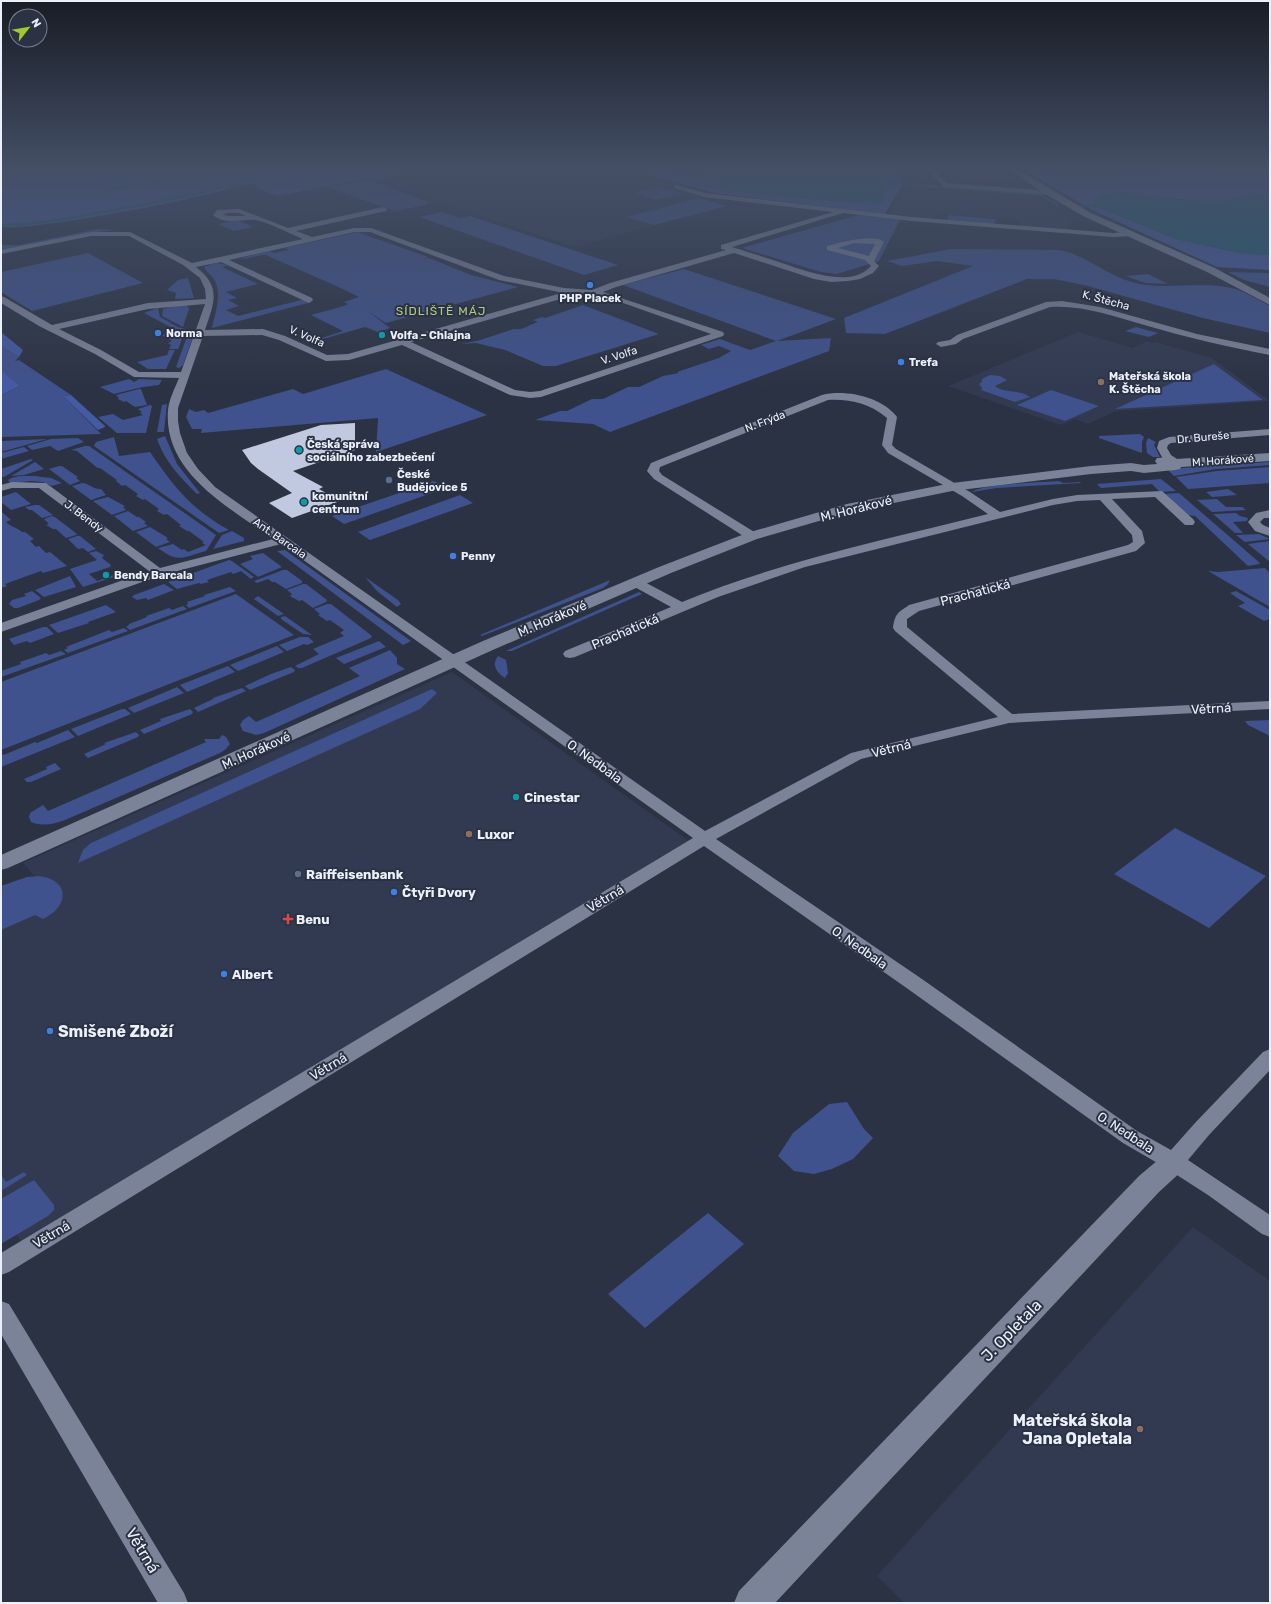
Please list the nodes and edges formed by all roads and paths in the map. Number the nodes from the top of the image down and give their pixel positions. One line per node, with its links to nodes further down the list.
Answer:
1 (52, 242): 10 (street, Ant. Barcala)
2 (145, 242): 13 (street, Ant. Barcala)
3 (298, 242): 11 (street)
4 (405, 242): 14 (street)
5 (742, 242): 9 (street)
6 (851, 242): 12 (street)
7 (876, 242): 12 (street)
8 (1148, 242): 19 (street)
9 (731, 251): 12 (street); 15 (street, V. Volfa)
10 (1, 252)
11 (223, 260): 13 (street); 18 (street)
12 (869, 260)
13 (191, 266): 17 (street, Ant. Barcala)
14 (564, 290): 15 (street, V. Volfa); 22 (street, V. Volfa)
15 (595, 292): 22 (street, V. Volfa)
16 (1, 299): 20 (street)
17 (210, 300): 20 (street); 21 (street, Ant. Barcala)
18 (309, 300)
19 (1270, 302)
20 (52, 328): 25 (street)
21 (200, 333): 22 (street, V. Volfa); 25 (street, Ant. Barcala)
22 (403, 342)
23 (940, 344): 24 (street, K. Štěcha)
24 (1270, 352)
25 (184, 375): 37 (street, Ant. Barcala)
26 (1270, 432): 28 (street, Dr. Bureše)
27 (1270, 457): 28 (street, M. Horákové)
28 (1177, 463): 29 (street, M. Horákové)
29 (952, 487): 33 (street); 36 (street, M. Horákové); 36 (street, N. Frýda)
30 (1, 488): 38 (street, J. Bendy)
31 (1104, 497): 33 (street, Prachatická); 34 (street, Prachatická); 45 (street, Prachatická)
32 (1270, 514): 35 (street)
33 (996, 515): 40 (street, Prachatická)
34 (1189, 522)
35 (1270, 532)
36 (752, 536): 39 (street, M. Horákové)
37 (283, 540): 38 (street); 43 (street, Ant. Barcala)
38 (158, 572): 41 (street)
39 (635, 582): 40 (street, Prachatická); 43 (street, M. Horákové)
40 (681, 607): 42 (street, Prachatická)
41 (1, 628)
42 (570, 654)
43 (454, 662): 46 (street, O. Nedbala); 47 (street, M. Horákové)
44 (1270, 705): 45 (street, Větrná)
45 (1009, 719): 46 (street, Větrná)
46 (704, 839): 49 (street, O. Nedbala); 51 (street, Větrná)
47 (1, 863)
48 (1270, 1057): 49 (street, J. Opletala)
49 (1174, 1162): 50 (street, O. Nedbala); 54 (street, J. Opletala)
50 (1270, 1227)
51 (1, 1265)
52 (1, 1312): 53 (street, Větrná)
53 (174, 1603)
54 (752, 1603)

